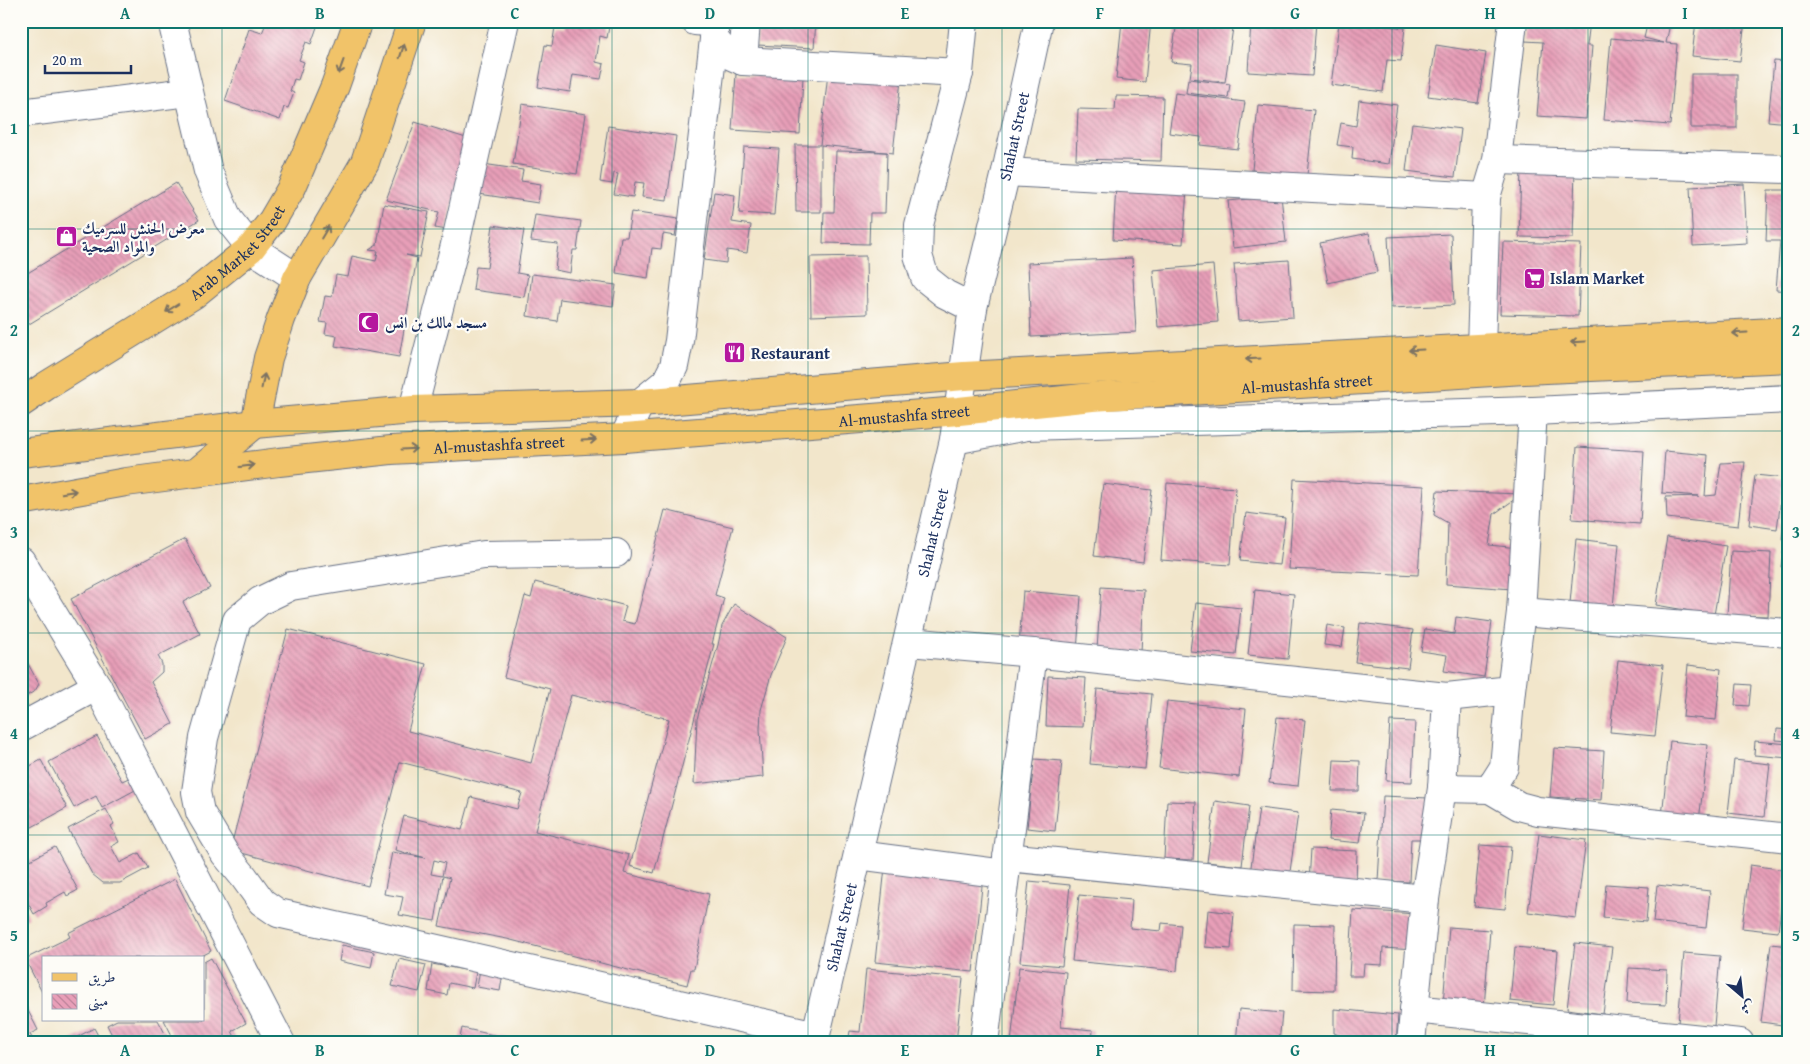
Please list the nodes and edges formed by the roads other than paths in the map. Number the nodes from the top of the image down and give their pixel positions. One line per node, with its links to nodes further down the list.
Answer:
1 (172, 21): 12 (street)
2 (358, 21): 18 (main road, Arab Market Street, one-way to 18)
3 (412, 21): 19 (main road, one-way to 3)
4 (504, 21): 28 (street)
5 (746, 21): 10 (street)
6 (964, 21): 11 (street)
7 (1039, 21): 16 (street, Shahat Street)
8 (1513, 21): 14 (street)
9 (704, 30): 10 (street); 27 (street)
10 (743, 61): 11 (street)
11 (959, 73): 20 (street)
12 (188, 92): 13 (street); 18 (street)
13 (21, 113)
14 (1497, 160): 15 (street); 17 (street)
15 (1789, 168)
16 (1006, 172): 17 (street); 20 (street, Shahat Street)
17 (1486, 197): 22 (street)
18 (251, 248): 19 (street); 26 (main road, Arab Market Street, one-way to 26)
19 (297, 278): 31 (main road, one-way to 19)
20 (973, 308): 24 (street, Shahat Street)
21 (1789, 331): 22 (main road, Al-mustashfa street, one-way to 22)
22 (1481, 347): 24 (main road, Al-mustashfa street, one-way to 24)
23 (1789, 358): 29 (main road, Al-mustashfa street)
24 (964, 376): 27 (main road, Al-mustashfa street); 29 (street, Shahat Street)
25 (1789, 400): 30 (street)
26 (21, 403)
27 (640, 403): 28 (main road, Al-mustashfa street); 32 (street)
28 (413, 410): 31 (main road, Al-mustashfa street)
29 (958, 411): 32 (main road, Al-mustashfa street); 33 (street, Shahat Street)
30 (1533, 411): 33 (street); 39 (street)
31 (255, 424): 34 (main road, Al-mustashfa street); 35 (main road)
32 (624, 438): 35 (main road, Al-mustashfa street, one-way to 32)
33 (954, 440): 41 (street, Shahat Street)
34 (21, 453)
35 (197, 472): 36 (main road, Al-mustashfa street, one-way to 35)
36 (21, 501)
37 (616, 553): 54 (street)
38 (21, 561): 43 (street)
39 (1521, 612): 40 (street); 44 (street)
40 (1789, 633)
41 (909, 642): 42 (street); 50 (street, Shahat Street)
42 (1033, 653): 45 (street); 51 (street)
43 (97, 686): 46 (street); 55 (street)
44 (1511, 690): 45 (street); 48 (street)
45 (1447, 697): 47 (street)
46 (21, 727)
47 (1442, 788): 48 (street); 52 (street)
48 (1490, 789): 49 (street)
49 (1789, 838)
50 (858, 855): 51 (street); 54 (street, Shahat Street)
51 (1006, 866): 52 (street); 56 (street)
52 (1425, 899): 53 (street)
53 (1414, 1009): 57 (street); 58 (street)
54 (815, 1039)
55 (281, 1043)
56 (984, 1043)
57 (1412, 1043)
58 (1740, 1043)

